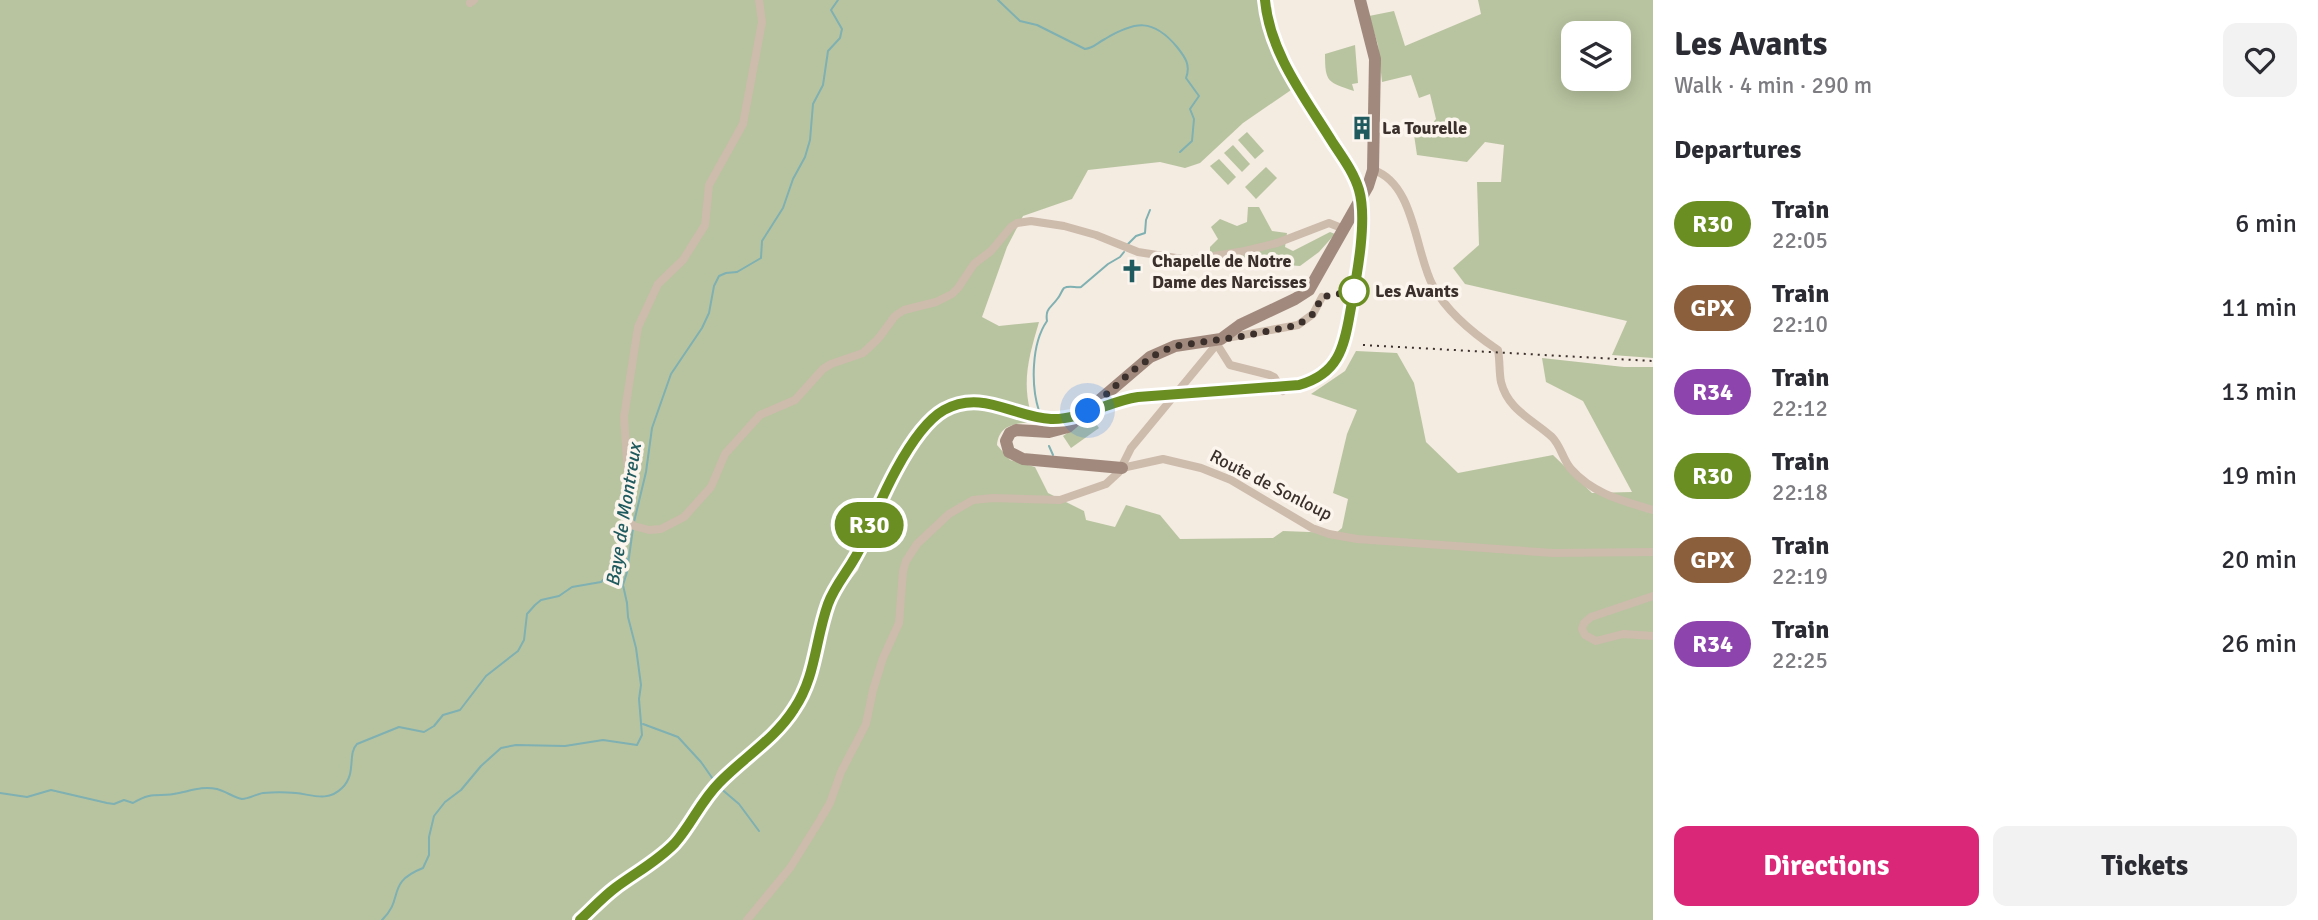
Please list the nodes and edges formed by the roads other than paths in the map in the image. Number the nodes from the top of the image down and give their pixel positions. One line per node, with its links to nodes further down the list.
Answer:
1 (759, 0): 4 (street)
2 (1360, 0): 3 (street)
3 (1373, 170): 4 (street); 9 (street)
4 (1344, 229): 6 (street)
5 (1322, 297): 6 (street)
6 (1219, 342): 7 (street); 8 (street); 8 (street, Route de Sonloup)
7 (1283, 391)
8 (1122, 468): 10 (street, Route de Sonloup); 13 (street)
9 (1653, 510)
10 (1653, 552)
11 (1653, 596): 12 (street)
12 (1653, 636)
13 (747, 920)

